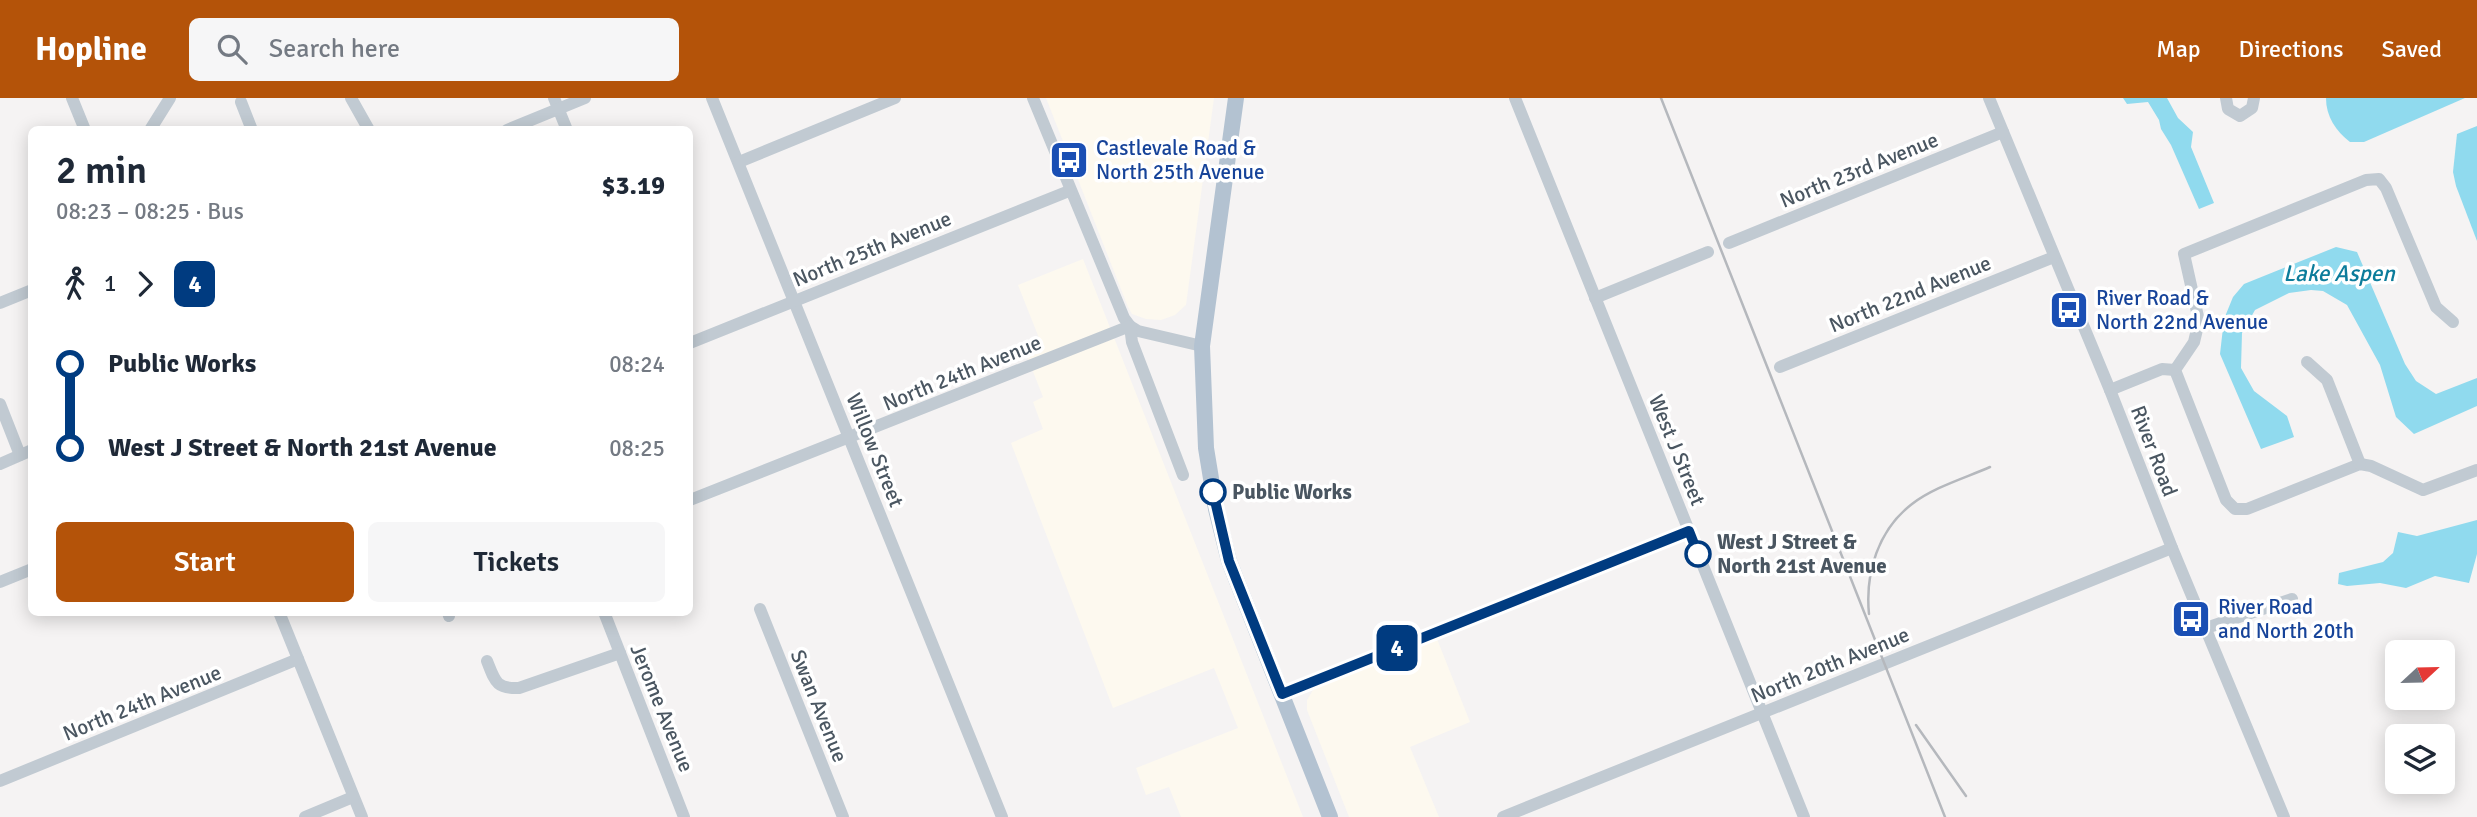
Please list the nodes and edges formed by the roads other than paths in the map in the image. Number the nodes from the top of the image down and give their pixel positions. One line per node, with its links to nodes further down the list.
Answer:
1 (72, 98): 15 (street)
2 (170, 98): 16 (street)
3 (351, 98): 18 (street)
4 (585, 98): 14 (street)
5 (712, 98): 22 (street, Willow Street)
6 (895, 98): 22 (street)
7 (1033, 98): 23 (street)
8 (1236, 98): 34 (main road)
9 (1515, 98): 28 (street, West J Street)
10 (1989, 98): 21 (street, River Road)
11 (2226, 98): 12 (street)
12 (2254, 98)
13 (242, 103): 17 (street)
14 (556, 103): 19 (street); 20 (street)
15 (83, 126)
16 (152, 126)
17 (251, 126)
18 (367, 126)
19 (514, 126)
20 (565, 126)
21 (2003, 132): 24 (street, North 23rd Avenue); 26 (street, River Road)
22 (739, 162): 29 (street, Willow Street)
23 (1069, 191): 29 (street, North 25th Avenue); 32 (street)
24 (1729, 243)
25 (1707, 252): 28 (street)
26 (2054, 257): 36 (street, North 22nd Avenue); 38 (street, River Road)
27 (28, 292): 30 (street)
28 (1595, 298): 47 (street, West J Street)
29 (793, 301): 33 (street, North 25th Avenue); 40 (street, Willow Street)
30 (0, 303)
31 (2453, 322): 37 (street)
32 (1130, 326): 34 (street); 40 (street, North 24th Avenue); 45 (street)
33 (693, 342)
34 (1202, 346): 59 (main road)
35 (2307, 362): 43 (street)
36 (1780, 367)
37 (2175, 370): 38 (street); 43 (street)
38 (2110, 390): 48 (street, River Road)
39 (0, 404): 41 (street)
40 (850, 438): 46 (street, North 24th Avenue); 67 (street, Willow Street)
41 (26, 453): 42 (street)
42 (0, 464)
43 (2360, 464): 44 (street)
44 (2477, 470)
45 (1183, 475)
46 (693, 499)
47 (1689, 531): 59 (street); 60 (street, West J Street)
48 (2172, 548): 55 (street, River Road); 60 (street, North 20th Avenue)
49 (28, 571): 50 (street)
50 (0, 582)
51 (2292, 599): 55 (street)
52 (760, 609): 66 (street, Swan Avenue)
53 (281, 616): 57 (street)
54 (606, 616): 56 (street, Jerome Avenue)
55 (2206, 628): 71 (street, River Road)
56 (620, 653): 58 (street); 65 (street, Jerome Avenue)
57 (298, 659): 61 (street, North 24th Avenue); 62 (street)
58 (487, 661)
59 (1282, 694): 68 (main road)
60 (1763, 713): 69 (street, North 20th Avenue); 70 (street, West J Street)
61 (0, 782)
62 (353, 797): 63 (street); 64 (street)
63 (306, 817)
64 (362, 817)
65 (684, 817)
66 (843, 817)
67 (1002, 817)
68 (1330, 817)
69 (1503, 817)
70 (1804, 817)
71 (2284, 817)

